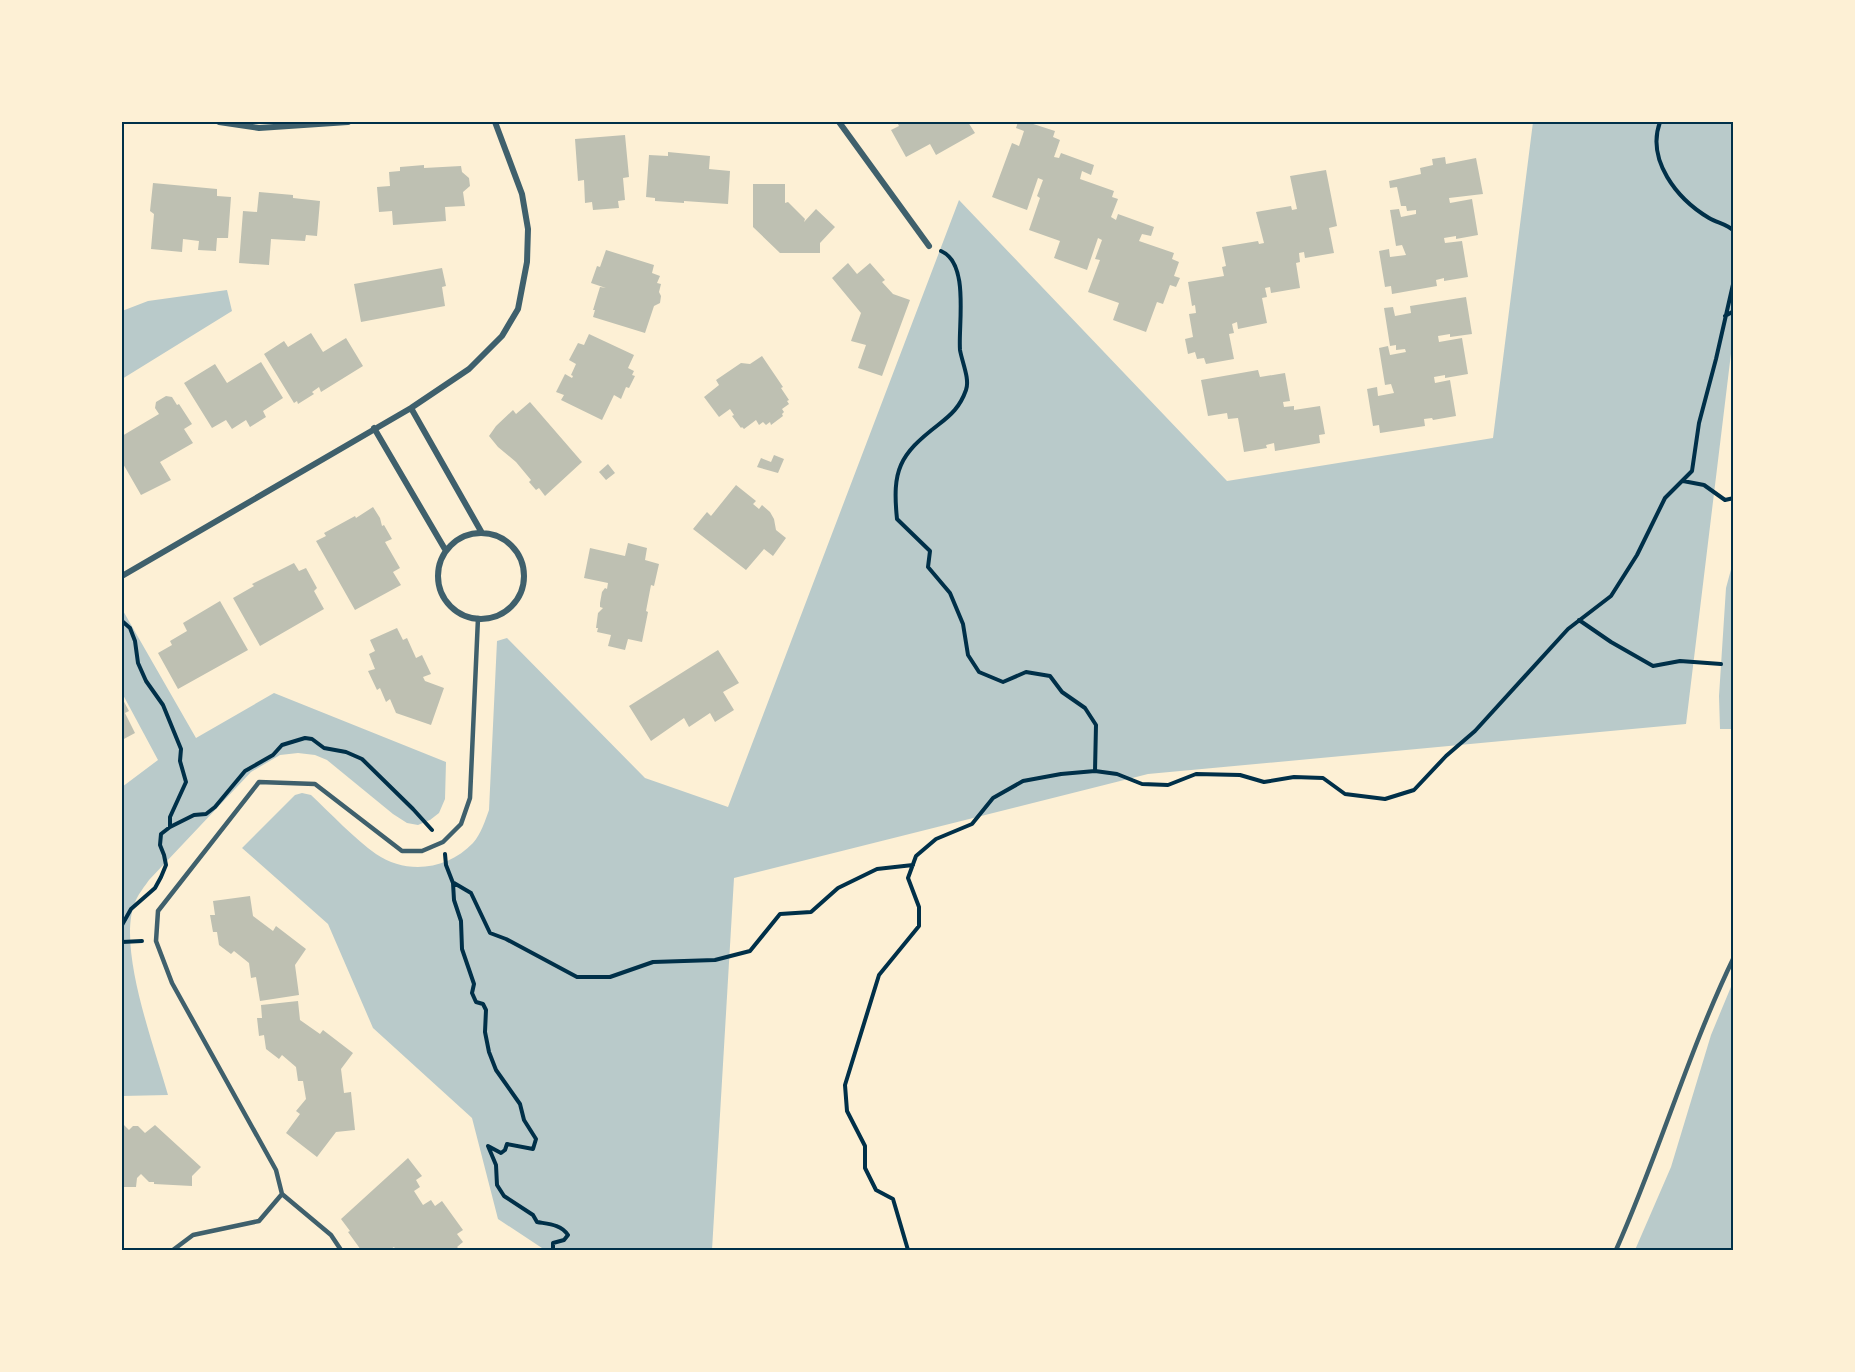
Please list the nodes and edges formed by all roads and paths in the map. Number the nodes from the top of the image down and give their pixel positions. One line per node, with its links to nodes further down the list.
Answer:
1 (219, 122): 2 (street)
2 (348, 122)
3 (495, 122): 11 (street)
4 (839, 122): 7 (street)
5 (1660, 122): 6 (path)
6 (1734, 231)
7 (929, 246): 22 (path)
8 (1734, 280): 10 (path)
9 (1734, 311): 10 (path)
10 (1724, 317): 13 (path)
11 (411, 408): 12 (street); 15 (street)
12 (374, 428): 16 (street); 17 (street)
13 (1683, 480): 14 (path); 19 (path)
14 (1734, 498)
15 (482, 533): 16 (street); 18 (street)
16 (446, 551): 18 (street)
17 (122, 576)
18 (478, 618): 24 (lane)
19 (1579, 620): 21 (path); 22 (path)
20 (122, 621): 23 (path)
21 (1721, 664)
22 (1095, 771): 25 (path)
23 (170, 827): 24 (path); 27 (path)
24 (443, 842): 26 (path); 28 (lane)
25 (913, 865): 26 (path); 35 (path)
26 (453, 883): 34 (path)
27 (122, 925)
28 (156, 941): 29 (path); 31 (lane)
29 (122, 942)
30 (1734, 957): 36 (lane)
31 (282, 1194): 32 (lane); 33 (lane)
32 (173, 1251)
33 (341, 1251)
34 (553, 1251)
35 (908, 1251)
36 (1616, 1251)

